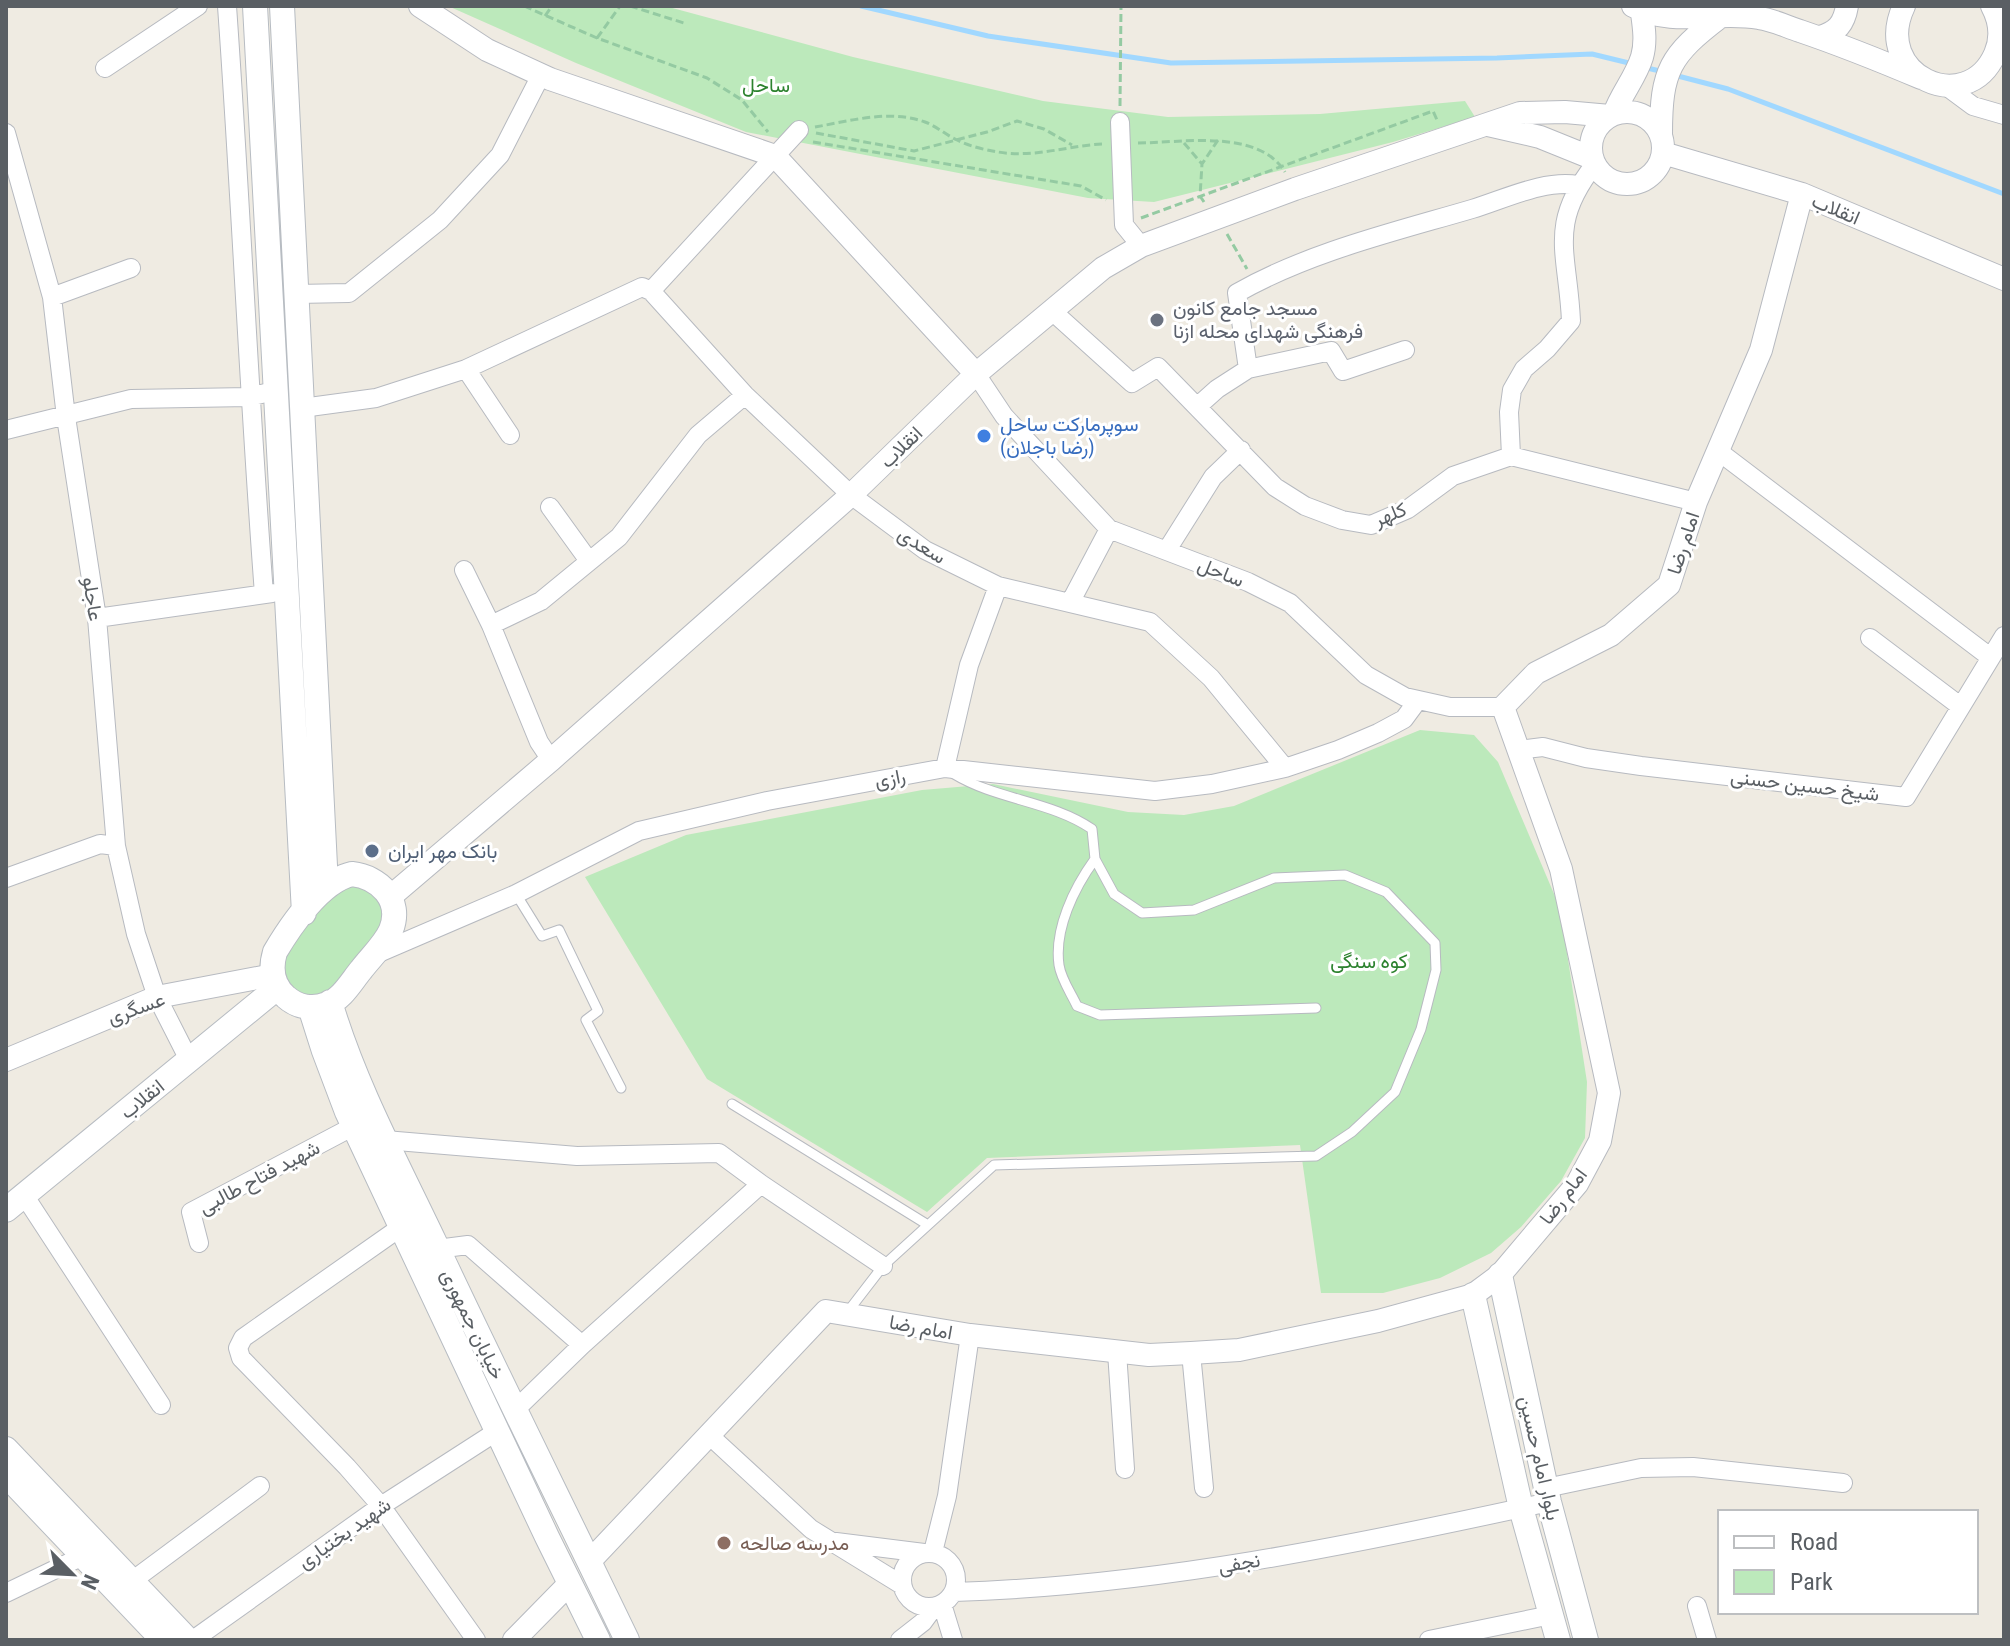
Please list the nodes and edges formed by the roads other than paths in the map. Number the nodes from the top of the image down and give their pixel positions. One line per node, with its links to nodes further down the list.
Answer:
1 (198, 6): 13 (street)
2 (227, 6): 40 (street)
3 (255, 6): 38 (main road)
4 (282, 6): 31 (main road)
5 (420, 6): 14 (street)
6 (1847, 6): 11 (street)
7 (1904, 6): 15 (street)
8 (1992, 6): 12 (street)
9 (1639, 10): 10 (street); 17 (street)
10 (1721, 16): 11 (street); 22 (street)
11 (1820, 37): 15 (street)
12 (2001, 45): 16 (street)
13 (105, 68)
14 (541, 75): 23 (street); 31 (street)
15 (1921, 78): 16 (street)
16 (1946, 86): 18 (street)
17 (1614, 110): 20 (street, انقلاب); 22 (street); 24 (street)
18 (2004, 115)
19 (1120, 122): 27 (street)
20 (1488, 125): 24 (street, انقلاب); 27 (street, انقلاب)
21 (6, 133): 32 (street, عاجلو)
22 (1662, 134): 24 (street); 26 (street, انقلاب)
23 (788, 143): 30 (street); 37 (street)
24 (1594, 161): 25 (street)
25 (1578, 185): 36 (street); 48 (street)
26 (1802, 194): 29 (street, انقلاب); 47 (street, امام رضا)
27 (1141, 246): 33 (street, انقلاب)
28 (131, 268): 32 (street)
29 (2004, 279)
30 (651, 291): 35 (street); 39 (street, سعدی)
31 (296, 294): 41 (main road)
32 (52, 297): 43 (street, عاجلو)
33 (1051, 310): 37 (street, انقلاب); 42 (street, کلهر)
34 (1405, 350): 36 (street)
35 (466, 369): 41 (street); 45 (street)
36 (1248, 369): 42 (street)
37 (976, 374): 49 (street, انقلاب); 52 (street, ساحل)
38 (274, 391): 40 (street); 41 (main road); 57 (main road)
39 (745, 395): 49 (street, سعدی); 54 (street)
40 (249, 397): 43 (street); 57 (street)
41 (302, 399): 74 (main road)
42 (1198, 406): 46 (street, کلهر)
43 (66, 417): 44 (street); 59 (street, عاجلو)
44 (6, 430)
45 (510, 435)
46 (1241, 450): 48 (street, کلهر); 53 (street)
47 (1718, 451): 50 (street, امام رضا); 63 (street)
48 (1511, 456): 50 (street)
49 (851, 495): 56 (street, سعدی); 68 (street, انقلاب)
50 (1696, 502): 66 (street, امام رضا)
51 (550, 507): 54 (street)
52 (1109, 529): 53 (street, ساحل); 58 (street)
53 (1167, 550): 64 (street, ساحل)
54 (589, 561): 60 (street)
55 (464, 570): 60 (street)
56 (998, 586): 58 (street, سعدی); 69 (street)
57 (275, 593): 59 (street); 77 (main road)
58 (1071, 601): 70 (street, سعدی)
59 (97, 618): 71 (street, عاجلو)
60 (491, 625): 68 (street)
61 (2004, 636): 63 (street, شیخ حسین حسنی)
62 (1870, 638): 65 (street)
63 (1990, 657): 65 (street, شیخ حسین حسنی)
64 (1418, 700): 66 (street, ساحل); 70 (street, رازی)
65 (1960, 706): 67 (street, شیخ حسین حسنی)
66 (1503, 707): 67 (street, امام رضا)
67 (1518, 750): 96 (street, امام رضا)
68 (551, 760): 76 (street, انقلاب)
69 (945, 768): 70 (street, رازی); 72 (lane); 75 (street, رازی)
70 (1285, 768)
71 (116, 846): 73 (street); 80 (street, عاجلو)
72 (1095, 859): 82 (lane); 91 (lane)
73 (6, 878)
74 (326, 886): 76 (main road); 77 (main road)
75 (516, 894): 78 (street, رازی); 85 (lane)
76 (390, 897): 78 (main road)
77 (304, 913): 79 (main road)
78 (372, 956): 81 (main road)
79 (275, 981): 80 (street, عسگری); 81 (main road); 84 (main road, انقلاب)
80 (157, 997): 83 (street, عسگری); 84 (street, عاجلو)
81 (320, 1005): 87 (main road, خیابان جمهوری); 88 (main road, خیابان جمهوری)
82 (1316, 1008)
83 (6, 1060)
84 (189, 1060): 90 (main road, انقلاب)
85 (621, 1088)
86 (732, 1104): 91 (lane)
87 (354, 1126): 92 (main road, خیابان جمهوری); 93 (street, شهید فتاح طالبی)
88 (385, 1140): 89 (street); 94 (main road, خیابان جمهوری)
89 (761, 1184): 95 (street); 100 (street)
90 (15, 1202): 103 (street)
91 (928, 1225): 95 (lane)
92 (401, 1227): 105 (main road, خیابان جمهوری); 114 (street)
93 (199, 1243)
94 (437, 1249): 100 (street); 104 (main road, خیابان جمهوری)
95 (883, 1266): 98 (lane)
96 (1500, 1275): 97 (street, امام رضا); 113 (main road, بلوار امام حسین)
97 (1473, 1295): 102 (street, امام رضا); 115 (main road, بلوار امام حسین)
98 (846, 1314): 99 (street, امام رضا); 106 (street, امام رضا)
99 (970, 1335): 101 (street, امام رضا); 117 (street)
100 (582, 1345): 104 (street)
101 (1117, 1352): 102 (street, امام رضا); 108 (street)
102 (1191, 1353): 112 (street)
103 (161, 1405)
104 (515, 1410): 119 (main road, خیابان جمهوری)
105 (499, 1430): 114 (street, شهید بختیاری); 121 (main road, خیابان جمهوری)
106 (709, 1435): 116 (street); 119 (street, امام رضا)
107 (6, 1449): 120 (main road)
108 (1125, 1469)
109 (6, 1475): 118 (main road)
110 (1843, 1483): 113 (street, نجفی)
111 (260, 1486): 120 (street)
112 (1204, 1488)
113 (1547, 1495): 115 (street, نجفی); 137 (main road, بلوار امام حسین)
114 (381, 1506): 128 (street, شهید بختیاری); 129 (street)
115 (1521, 1508): 124 (street, نجفی); 126 (main road, بلوار امام حسین)
116 (830, 1542): 117 (street); 122 (street)
117 (928, 1552): 122 (street); 124 (street)
118 (83, 1556): 123 (street); 127 (main road)
119 (589, 1562): 121 (main road); 132 (main road, خیابان جمهوری)
120 (132, 1581): 128 (main road)
121 (570, 1583): 130 (street); 131 (main road, خیابان جمهوری)
122 (902, 1585): 124 (street)
123 (6, 1593)
124 (943, 1601): 133 (street); 134 (street)
125 (1697, 1606): 138 (street)
126 (1551, 1615): 135 (street); 136 (main road, بلوار امام حسین)
127 (163, 1640)
128 (190, 1640)
129 (476, 1640)
130 (514, 1640)
131 (598, 1640)
132 (627, 1640)
133 (900, 1640)
134 (953, 1640)
135 (1429, 1640)
136 (1558, 1640)
137 (1586, 1640)
138 (1707, 1640)

